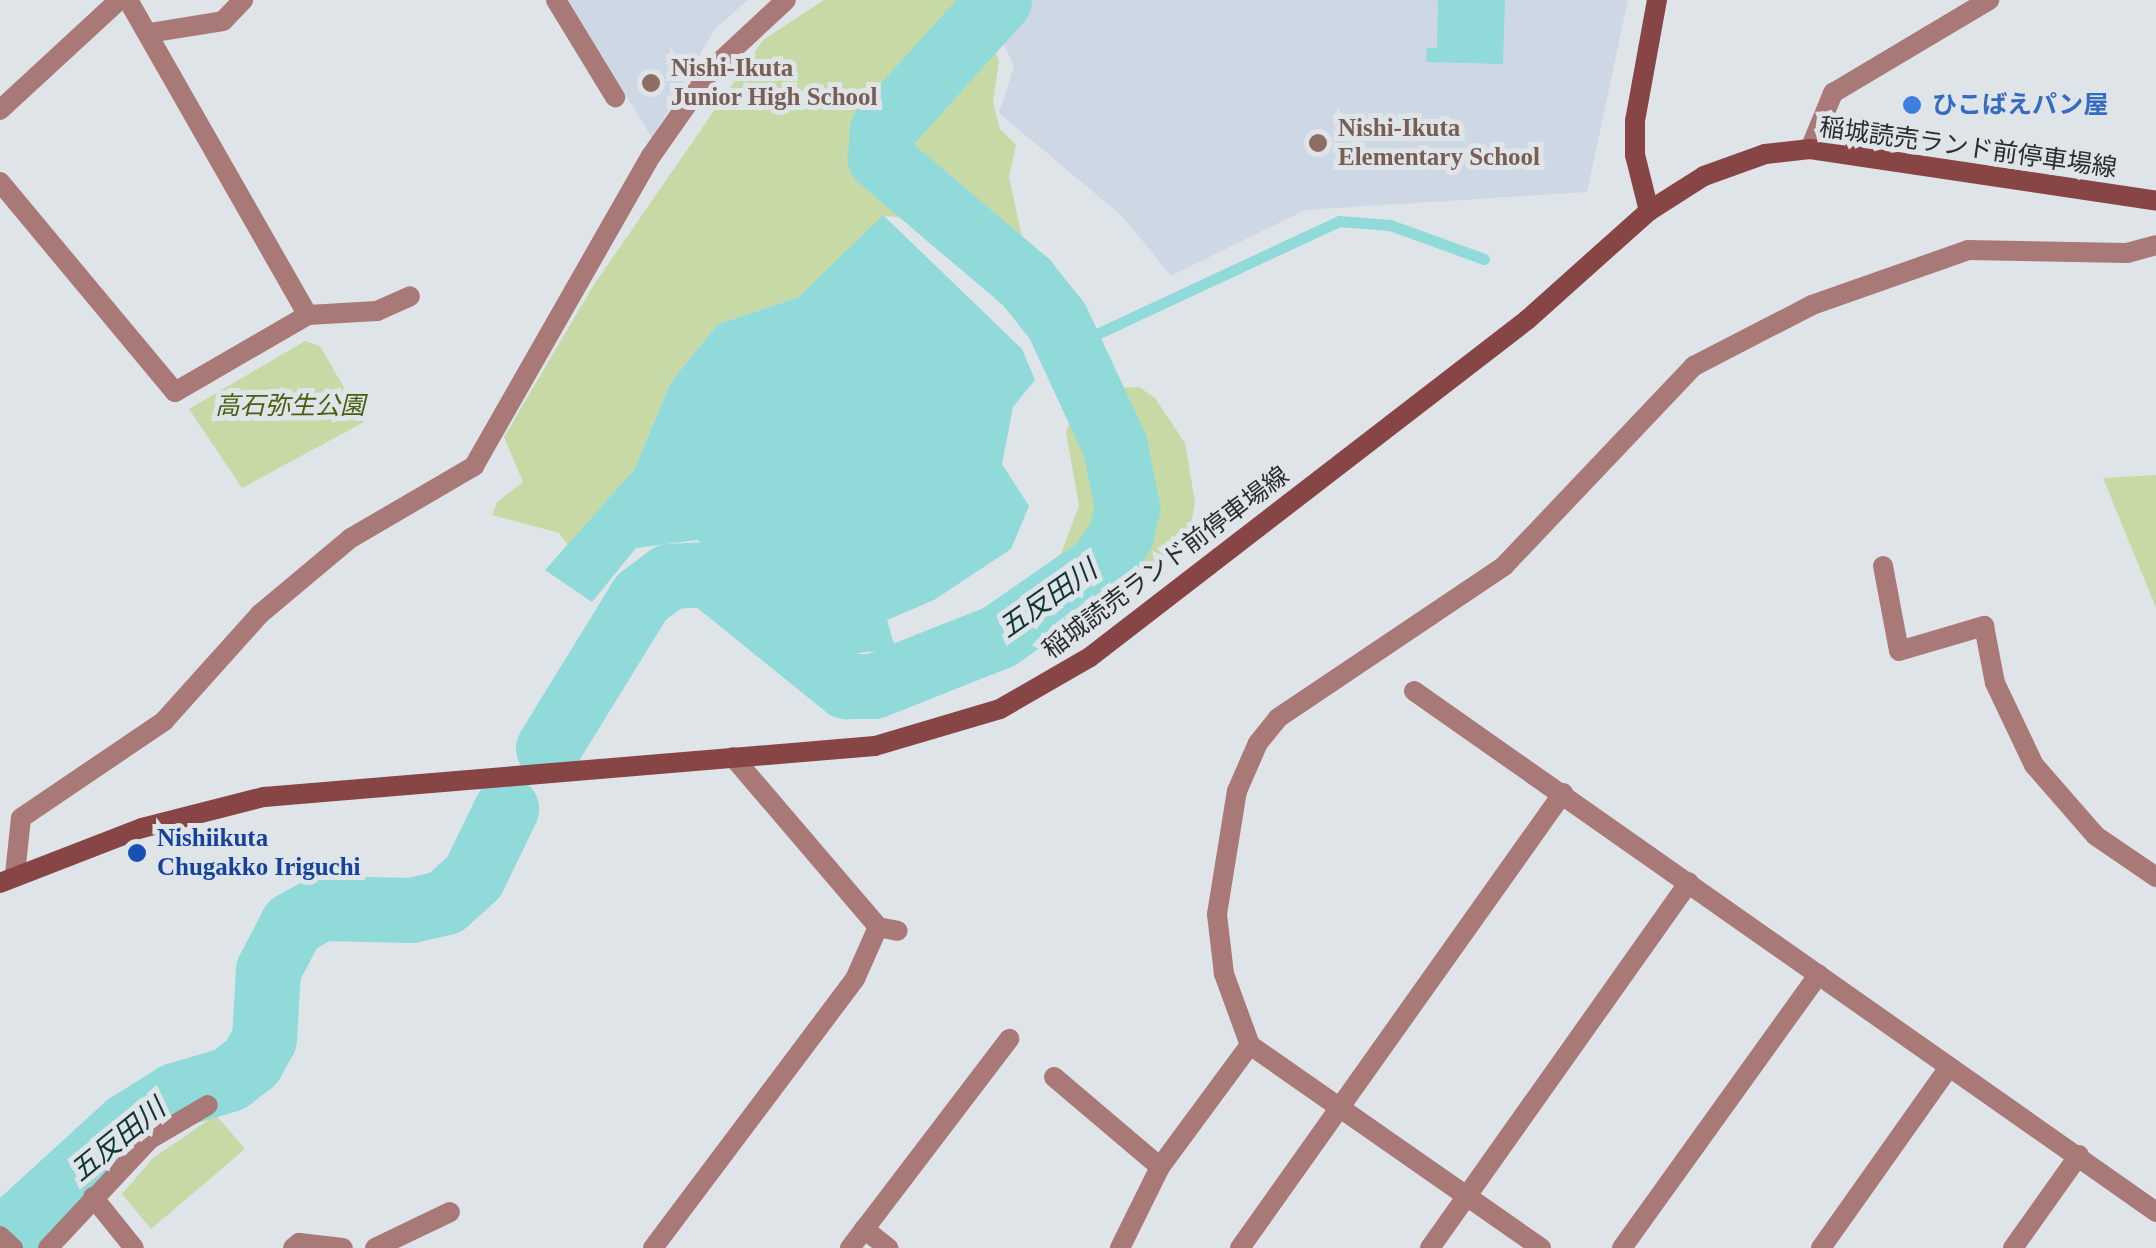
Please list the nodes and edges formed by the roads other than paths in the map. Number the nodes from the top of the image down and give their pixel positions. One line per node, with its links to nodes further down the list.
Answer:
1 (119, 0): 10 (street)
2 (128, 0): 8 (street)
3 (243, 0): 8 (street)
4 (556, 0): 9 (street)
5 (786, 0): 23 (street)
6 (1657, 0): 14 (main road)
7 (1989, 0): 11 (street)
8 (149, 33): 17 (street)
9 (615, 97)
10 (0, 110)
11 (1810, 149): 13 (main road, 稲城読売ランド前停車場線); 14 (main road, 稲城読売ランド前停車場線)
12 (0, 182): 17 (street)
13 (2156, 201)
14 (1649, 212): 20 (main road, 稲城読売ランド前停車場線)
15 (2156, 245): 27 (street)
16 (410, 296): 17 (street)
17 (308, 316)
18 (1882, 566): 22 (street)
19 (1414, 691): 21 (street)
20 (733, 757): 23 (main road, 稲城読売ランド前停車場線); 46 (street)
21 (1562, 793): 24 (street); 31 (street)
22 (2156, 878)
23 (7, 879)
24 (1689, 882): 25 (street); 35 (street)
25 (1819, 974): 28 (street); 53 (street)
26 (1009, 1039): 38 (street)
27 (1250, 1046): 31 (street); 33 (street)
28 (1948, 1067): 32 (street); 54 (street)
29 (1054, 1078): 33 (street)
30 (208, 1105): 34 (street)
31 (1342, 1108): 35 (street); 50 (street)
32 (2078, 1155): 37 (street); 55 (street)
33 (1160, 1167): 49 (street)
34 (93, 1196): 41 (street); 42 (street)
35 (1467, 1196): 51 (street); 52 (street)
36 (450, 1212): 45 (street)
37 (2156, 1212)
38 (864, 1229): 47 (street); 48 (street)
39 (0, 1236): 40 (street)
40 (13, 1248)
41 (48, 1248)
42 (134, 1248)
43 (293, 1248): 44 (street)
44 (343, 1248)
45 (375, 1248)
46 (653, 1248)
47 (850, 1248)
48 (888, 1248)
49 (1120, 1248)
50 (1240, 1248)
51 (1430, 1248)
52 (1541, 1248)
53 (1622, 1248)
54 (1820, 1248)
55 (2012, 1248)

